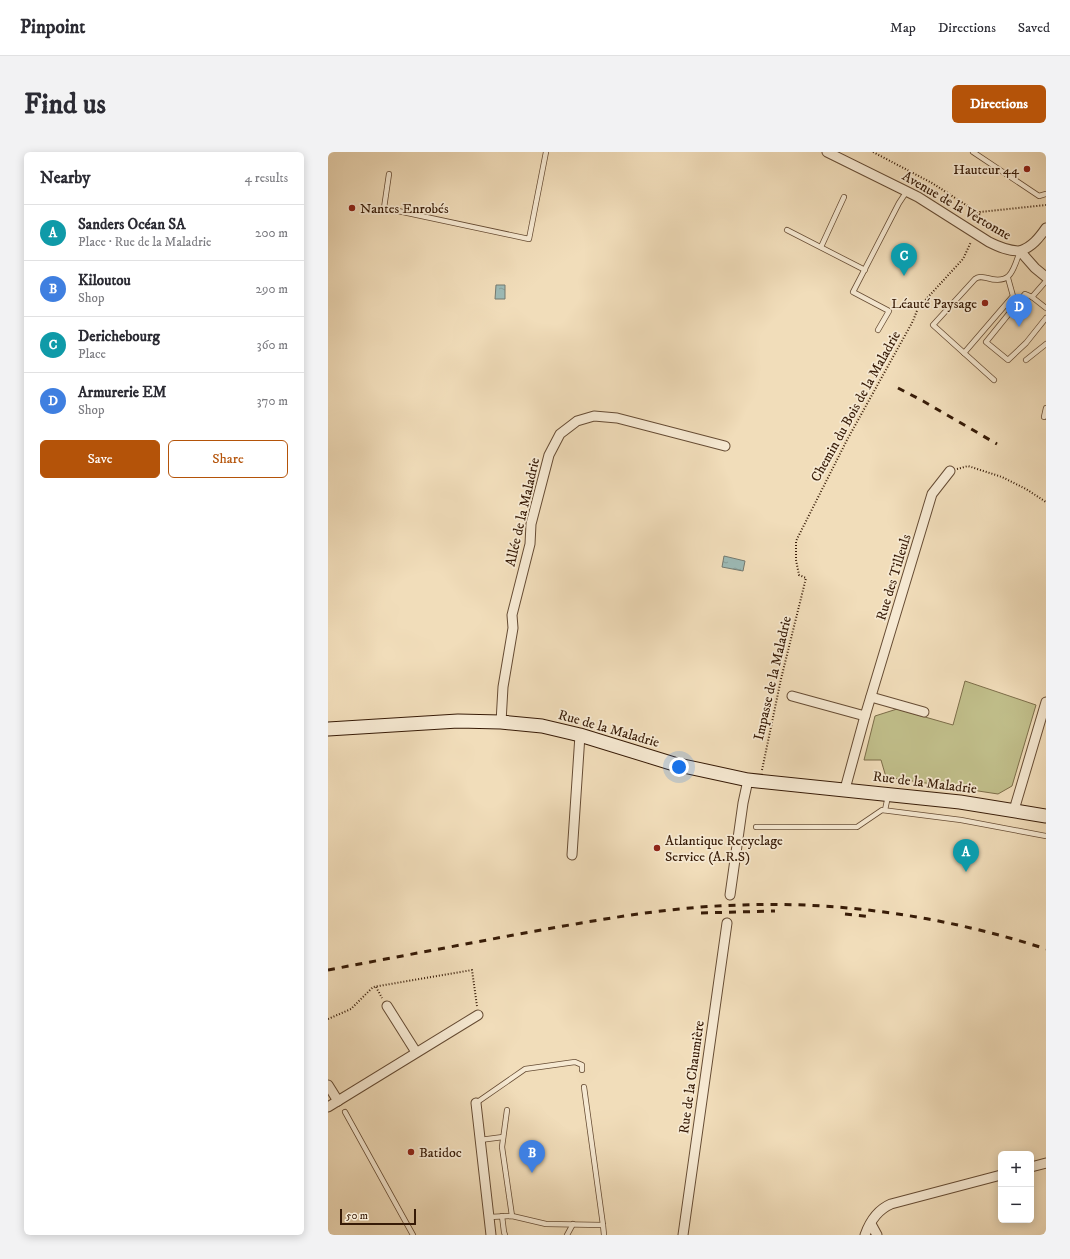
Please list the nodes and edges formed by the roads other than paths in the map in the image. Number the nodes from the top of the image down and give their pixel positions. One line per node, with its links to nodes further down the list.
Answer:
1 (546, 152): 4 (lane)
2 (827, 152): 5 (street, Avenue de la Vertonne)
3 (973, 152): 6 (lane)
4 (389, 174)
5 (907, 191): 11 (street, Avenue de la Vertonne); 12 (lane)
6 (1046, 194)
7 (844, 197): 10 (lane)
8 (1046, 228): 11 (street)
9 (787, 230): 10 (lane)
10 (820, 247): 12 (lane)
11 (1020, 252): 13 (street, Avenue de la Vertonne); 14 (lane)
12 (865, 270): 19 (lane)
13 (1046, 277)
14 (1008, 278): 21 (lane); 21 (lane)
15 (1046, 281): 16 (lane)
16 (1032, 297): 17 (lane); 18 (lane)
17 (1046, 308)
18 (1046, 318)
19 (878, 330)
20 (1046, 344): 22 (lane)
21 (964, 353): 23 (lane)
22 (1026, 360)
23 (994, 380)
24 (1046, 408): 25 (lane)
25 (1044, 417)
26 (725, 446): 34 (street, Allée de la Maladrie)
27 (950, 471): 29 (street, Rue des Tilleuls)
28 (792, 696): 32 (street)
29 (871, 697): 31 (street); 32 (street, Rue des Tilleuls)
30 (1046, 702): 33 (street)
31 (924, 712)
32 (865, 716): 38 (street, Rue des Tilleuls)
33 (1044, 716): 41 (street)
34 (501, 722): 35 (street, Rue de la Maladrie); 36 (street, Rue de la Maladrie)
35 (328, 729)
36 (580, 734): 37 (street, Rue de la Maladrie); 45 (street)
37 (754, 781): 38 (street, Rue de la Maladrie); 46 (street)
38 (845, 789): 39 (street, Rue de la Maladrie)
39 (889, 794): 40 (lane); 41 (street, Rue de la Maladrie)
40 (886, 810): 43 (lane); 44 (lane)
41 (1014, 810): 42 (street, Rue de la Maladrie)
42 (1046, 816)
43 (756, 827)
44 (1046, 836)
45 (572, 855)
46 (730, 895)
47 (727, 924): 75 (street, Rue de la Chaumière)
48 (387, 1006): 50 (street)
49 (478, 1015): 50 (street)
50 (416, 1052): 54 (street)
51 (582, 1070): 55 (lane)
52 (328, 1085): 54 (street)
53 (584, 1087): 68 (lane)
54 (338, 1101): 56 (street)
55 (476, 1103): 60 (street)
56 (328, 1107)
57 (507, 1110): 59 (lane)
58 (345, 1112): 70 (lane)
59 (503, 1137): 60 (lane); 65 (lane)
60 (480, 1140): 66 (street)
61 (1046, 1163): 62 (street)
62 (1034, 1166)
63 (998, 1176): 69 (street)
64 (502, 1216): 65 (lane); 66 (lane); 72 (lane)
65 (512, 1216): 67 (lane)
66 (489, 1217): 71 (street)
67 (573, 1224): 68 (lane); 73 (lane)
68 (603, 1224): 74 (lane)
69 (871, 1224): 76 (street); 77 (street)
70 (413, 1235)
71 (490, 1235)
72 (506, 1235)
73 (567, 1235)
74 (604, 1235)
75 (683, 1235)
76 (865, 1235)
77 (877, 1235)

